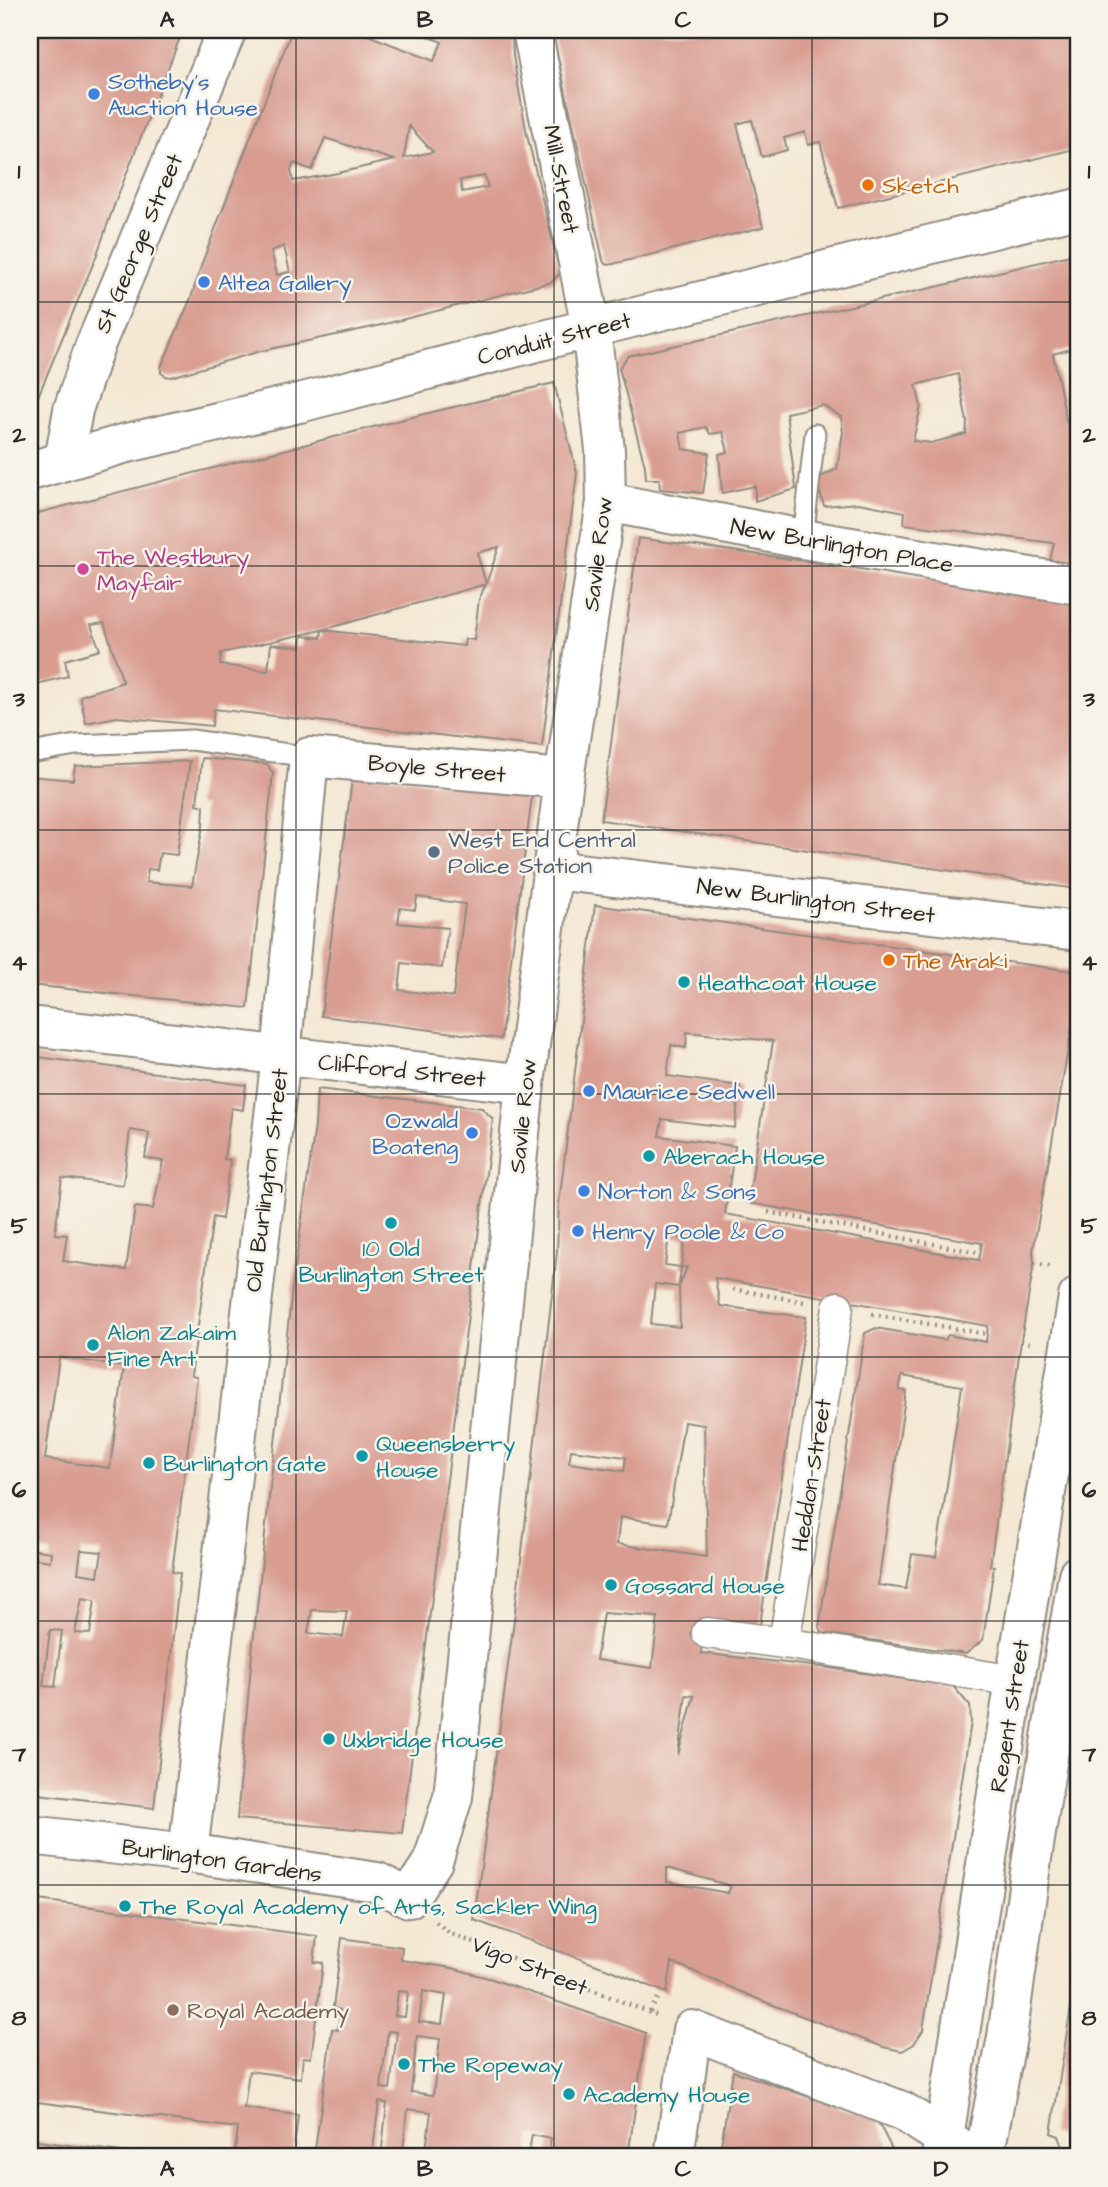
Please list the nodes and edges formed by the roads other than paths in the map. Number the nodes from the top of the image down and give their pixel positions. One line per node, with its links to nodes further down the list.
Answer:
1 (227, 30): 6 (street, St George Street)
2 (532, 30): 4 (street, Mill Street)
3 (1078, 208): 4 (street, Conduit Street)
4 (591, 328): 6 (street, Conduit Street); 7 (street, Savile Row)
5 (815, 434): 8 (lane)
6 (47, 466)
7 (606, 502): 8 (street, New Burlington Place); 12 (street, Savile Row)
8 (803, 539): 9 (street, New Burlington Place)
9 (1078, 585)
10 (30, 753): 11 (lane)
11 (309, 757): 12 (street, Boyle Street); 16 (street, Old Burlington Street)
12 (564, 779): 13 (street, Savile Row)
13 (553, 870): 14 (street, New Burlington Street); 17 (street, Savile Row)
14 (1078, 931)
15 (30, 1026): 16 (street, Clifford Street)
16 (281, 1056): 17 (street, Clifford Street); 26 (street, Old Burlington Street)
17 (524, 1084): 27 (street, Savile Row)
18 (1068, 1282): 24 (street, Regent Street)
19 (838, 1307): 22 (street, Heddon Street)
20 (1078, 1575): 23 (street, Regent Street)
21 (707, 1633): 22 (street)
22 (784, 1643): 24 (street)
23 (1069, 1676): 31 (street, Regent Street)
24 (1015, 1681): 28 (street, Regent Street)
25 (30, 1835): 26 (street, Burlington Gardens)
26 (188, 1853): 27 (street, Burlington Gardens)
27 (410, 1898)
28 (942, 2147): 29 (street); 30 (street)
29 (674, 2157)
30 (975, 2157)
31 (984, 2157)

